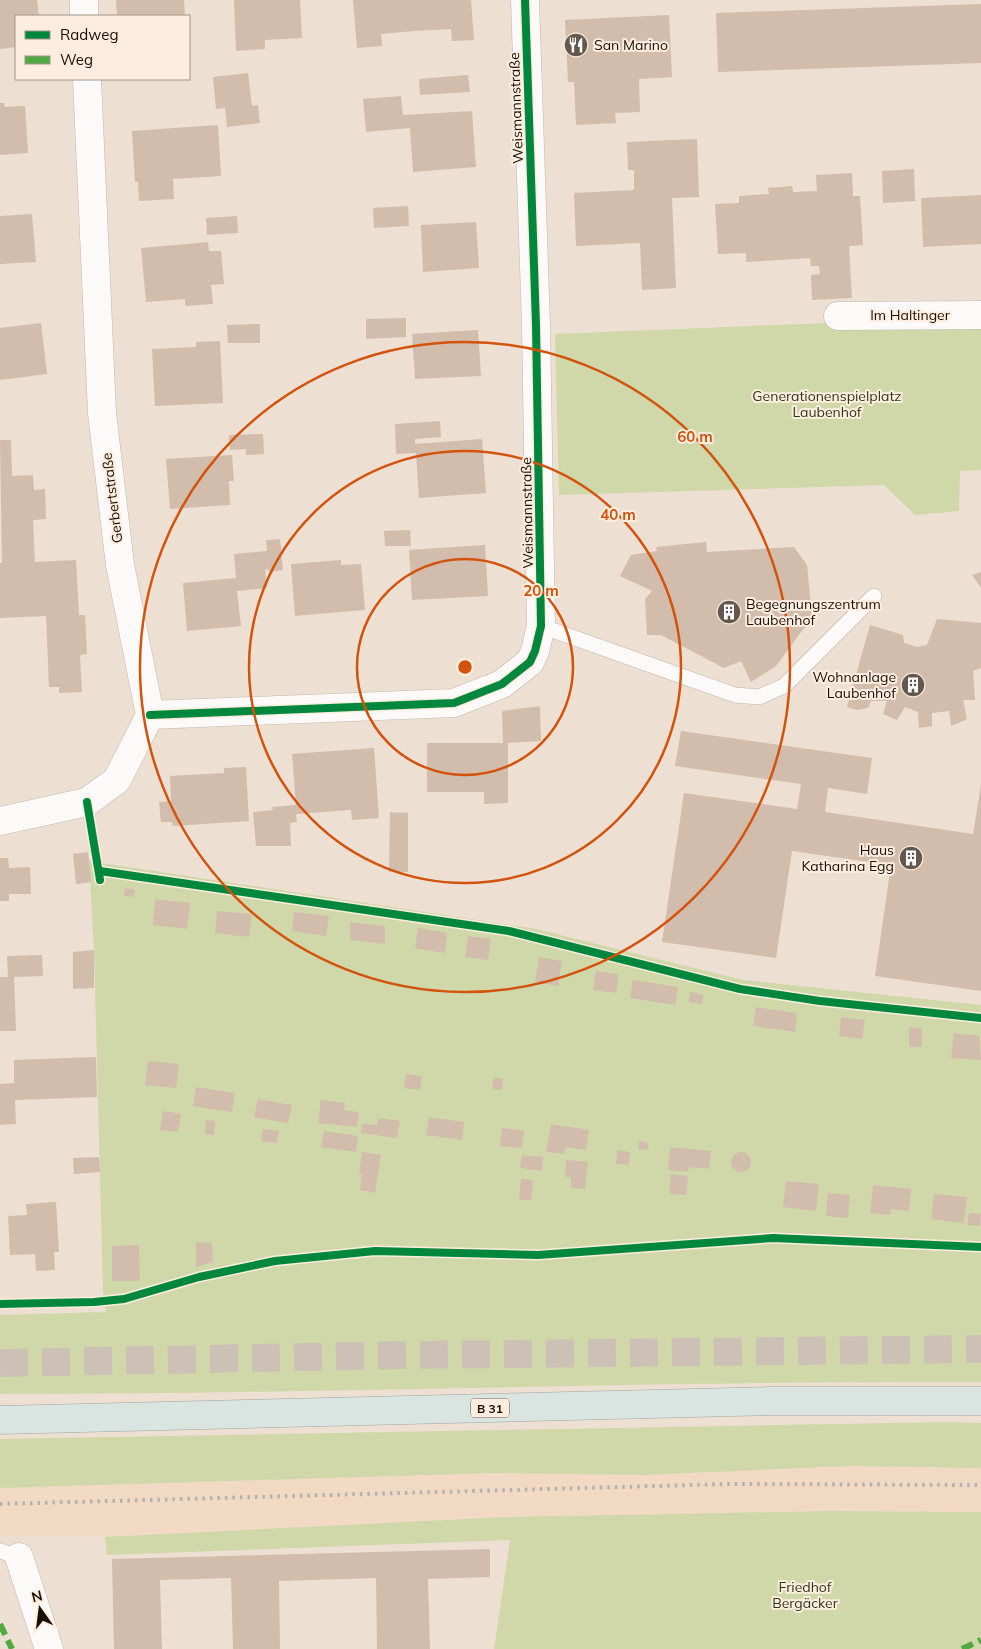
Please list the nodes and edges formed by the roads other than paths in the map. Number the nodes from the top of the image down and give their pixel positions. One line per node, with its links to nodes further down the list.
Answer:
1 (84, 0): 3 (street)
2 (527, 0): 8 (street, Weismannstraße)
3 (84, 15)
4 (87, 80): 9 (street, Gerbertstraße)
5 (981, 315): 6 (street, Im Haltinger)
6 (838, 316)
7 (874, 596): 8 (lane)
8 (541, 626): 9 (street, Weismannstraße)
9 (150, 715): 10 (street)
10 (0, 820)
11 (981, 1401): 12 (highway, B 31)
12 (0, 1420)
13 (10, 1554): 14 (street)
14 (49, 1649)

